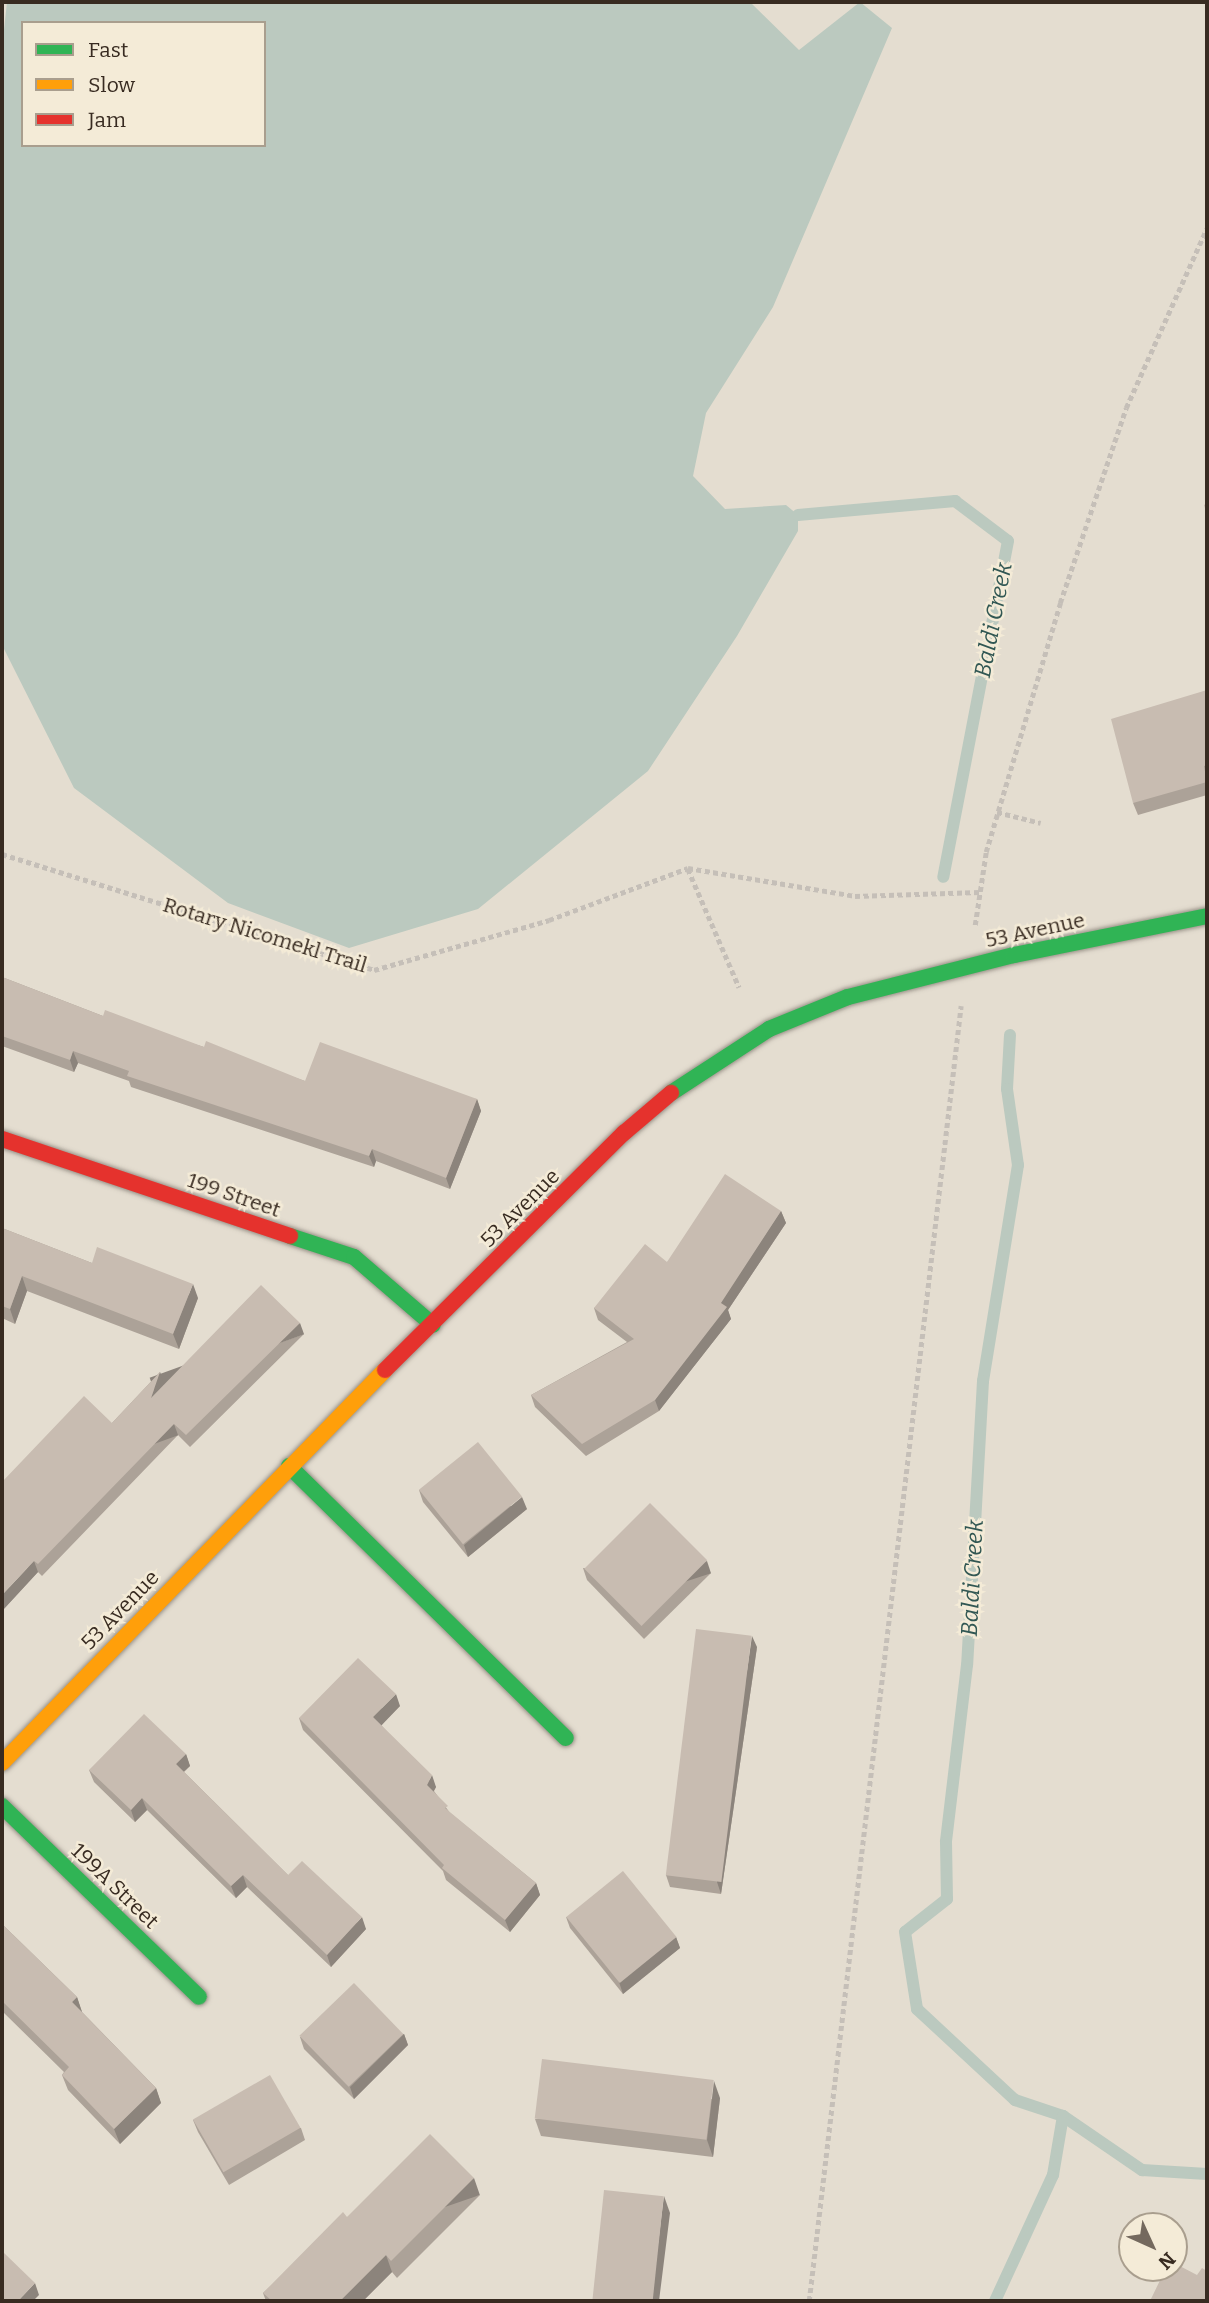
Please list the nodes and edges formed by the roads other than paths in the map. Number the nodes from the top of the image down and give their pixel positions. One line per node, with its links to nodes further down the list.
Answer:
1 (1207, 916): 3 (street, 53 Avenue)
2 (2, 1139): 3 (street, 199 Street)
3 (433, 1325): 4 (street, 53 Avenue)
4 (289, 1466): 5 (street); 6 (street, 53 Avenue)
5 (566, 1738)
6 (2, 1763)
7 (2, 1806): 8 (street, 199A Street)
8 (199, 1997)

